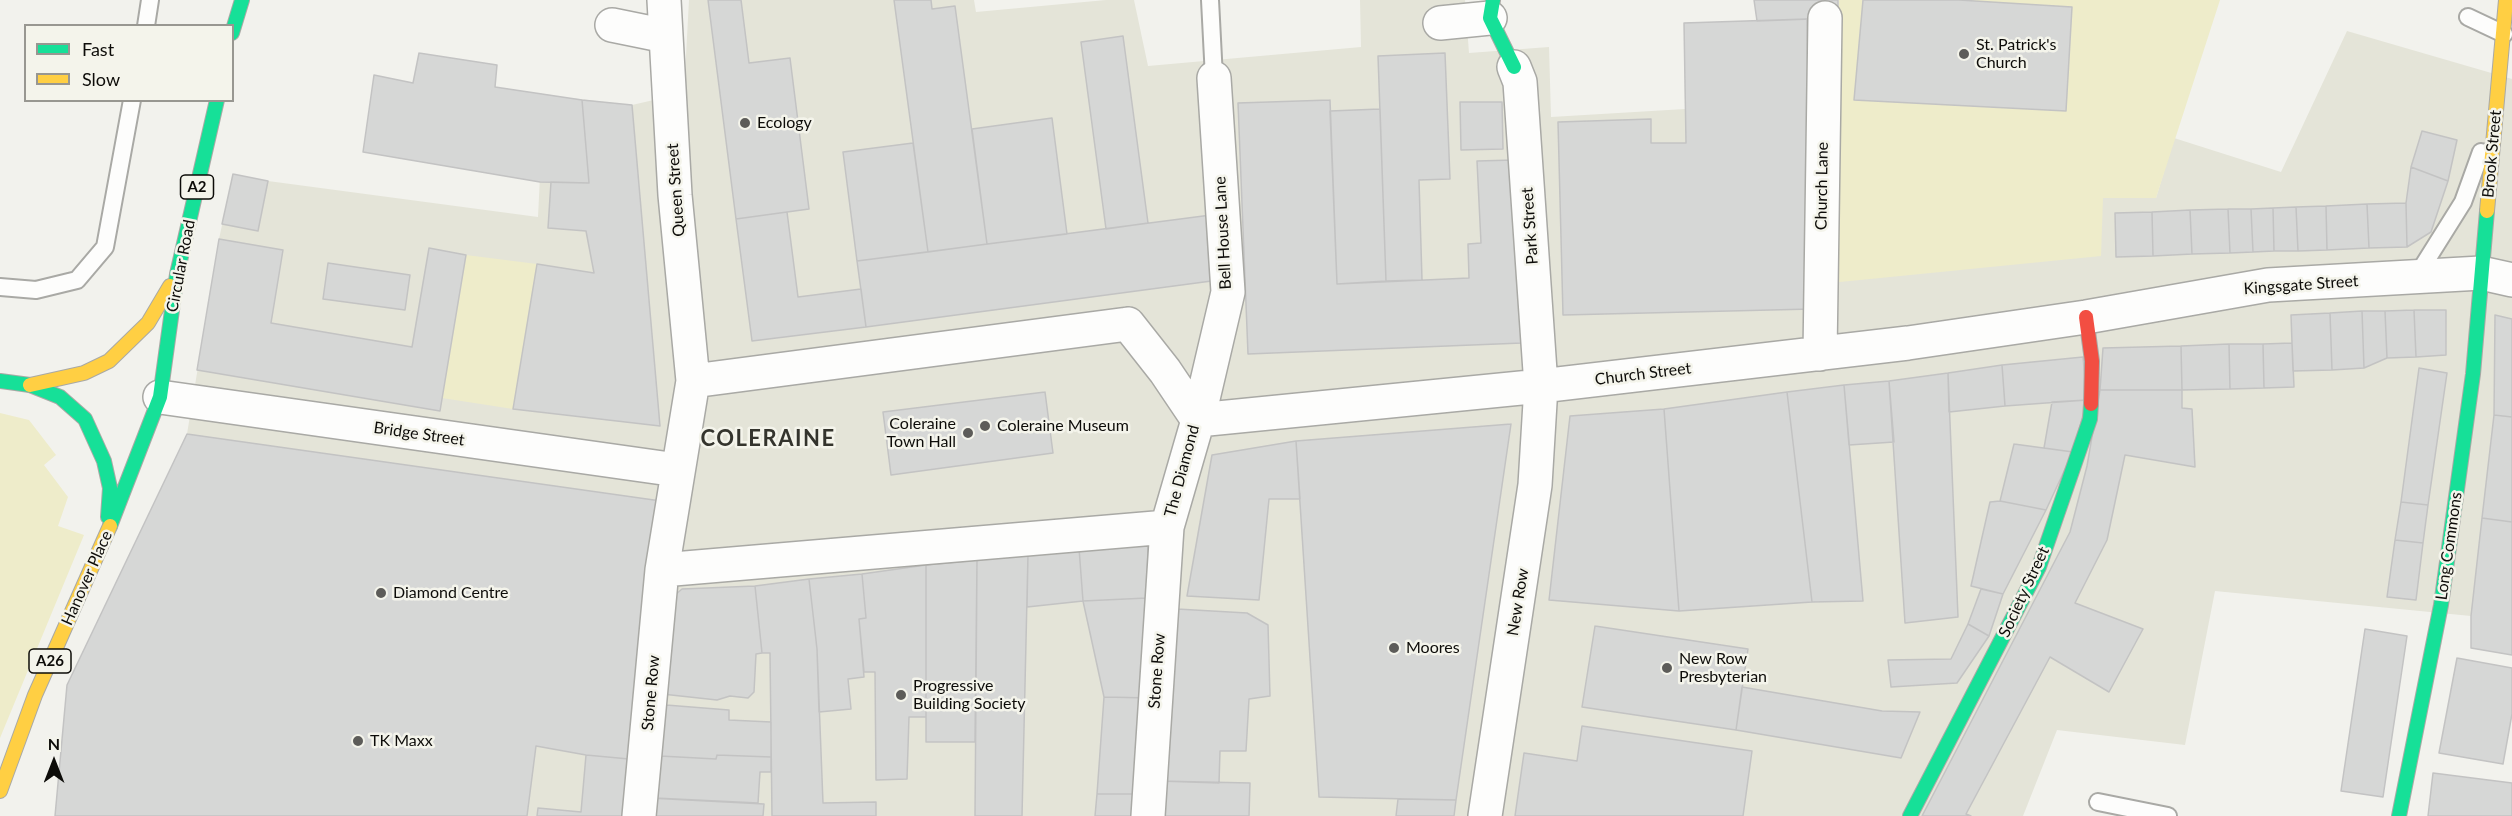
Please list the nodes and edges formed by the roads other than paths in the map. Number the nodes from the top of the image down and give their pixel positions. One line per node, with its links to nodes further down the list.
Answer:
1 (150, 0): 10 (lane)
2 (242, 0): 12 (street)
3 (664, 0): 13 (street, Queen Street)
4 (1210, 0): 16 (lane)
5 (2506, 0): 14 (street, Brook Street)
6 (1491, 9): 9 (street); 15 (street)
7 (2468, 17): 14 (lane)
8 (1825, 18): 25 (street, Church Lane)
9 (1440, 23)
10 (146, 24)
11 (612, 25): 13 (street)
12 (234, 26)
13 (666, 36): 27 (street, Queen Street)
14 (2506, 53): 19 (street, Brook Street)
15 (1514, 67): 29 (street, Park Street)
16 (1214, 78): 31 (street, Bell House Lane)
17 (132, 102): 23 (lane)
18 (217, 102): 20 (street, Circular Road / A2)
19 (2496, 111): 21 (street, Brook Street); 22 (lane)
20 (177, 274): 28 (street, A2); 30 (street, Circular Road / A2)
21 (2497, 276): 22 (street, Kingsgate Street); 43 (street, Long Commons)
22 (2416, 278): 24 (street, Kingsgate Street)
23 (0, 287)
24 (2086, 317): 25 (street, Church Street); 41 (street, Society Street)
25 (1820, 354): 29 (street, Church Street)
26 (0, 381): 28 (street, A2)
27 (693, 381): 31 (street, The Diamond); 32 (street)
28 (30, 385): 34 (street, A2)
29 (1540, 386): 31 (street, Church Street); 40 (street, New Row)
30 (160, 397): 32 (street, Bridge Street); 34 (street, Hanover Place / A26)
31 (1198, 420): 33 (street, The Diamond)
32 (678, 470): 35 (street)
33 (1167, 527): 35 (street, The Diamond); 39 (street, Stone Row)
34 (107, 533): 36 (street, Hanover Place / A26)
35 (662, 570): 38 (street, Stone Row)
36 (0, 791)
37 (2098, 801): 42 (lane)
38 (639, 816)
39 (1148, 816)
40 (1485, 816)
41 (1910, 816)
42 (2168, 816)
43 (2399, 816)

